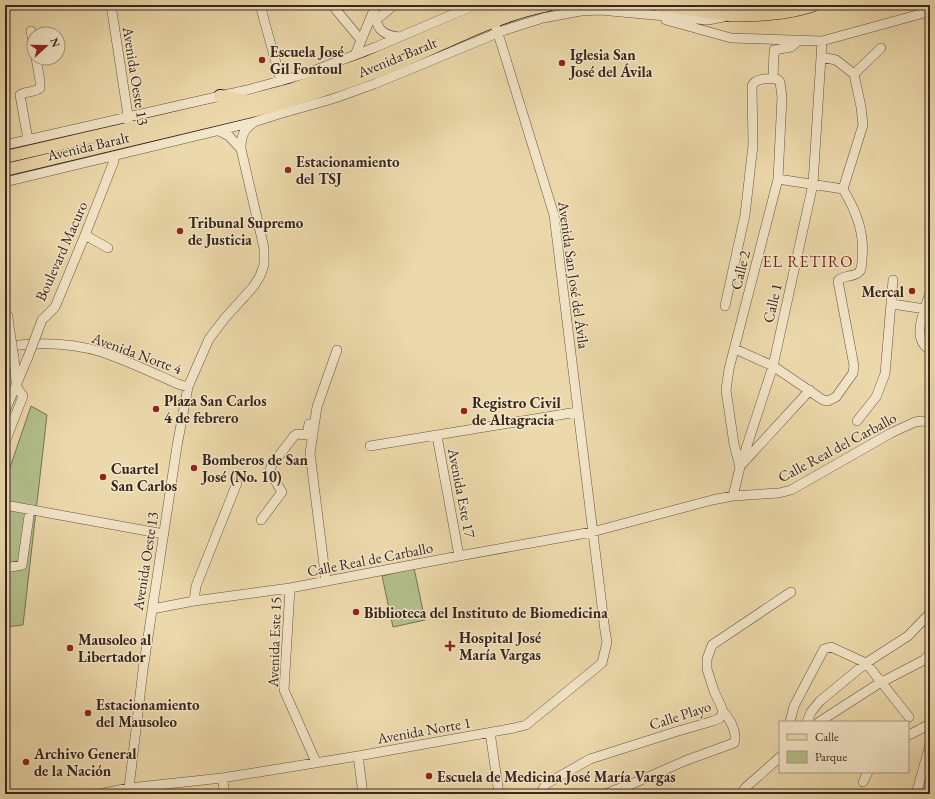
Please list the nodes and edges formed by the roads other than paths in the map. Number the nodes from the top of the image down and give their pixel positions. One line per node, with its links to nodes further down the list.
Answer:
1 (111, 5): 32 (street, Avenida Oeste 13)
2 (260, 5): 28 (street)
3 (332, 5): 19 (street)
4 (394, 5): 16 (street)
5 (475, 5): 18 (street, Avenida Baralt)
6 (504, 5): 12 (main road, Avenida Baralt)
7 (548, 5): 12 (main road, Avenida Baralt)
8 (658, 5): 15 (main road)
9 (813, 5): 15 (highway)
10 (930, 5): 13 (street)
11 (375, 7): 16 (street); 19 (street)
12 (491, 12): 17 (street, Avenida San José del Ávila); 30 (main road, Avenida Baralt); 32 (main road, Avenida Baralt)
13 (927, 13): 21 (street)
14 (647, 14): 15 (street, Avenida Baralt); 17 (street, Avenida Baralt); 20 (street)
15 (730, 15)
16 (376, 20): 18 (street)
17 (498, 33): 31 (street, Avenida Baralt); 63 (street, Avenida San José del Ávila)
18 (399, 37): 23 (street, Avenida Baralt)
19 (361, 40): 23 (street)
20 (799, 40): 21 (street); 27 (street, Calle 2)
21 (822, 41): 24 (street, Calle 1)
22 (881, 48): 26 (street)
23 (355, 55): 28 (street, Avenida Baralt)
24 (821, 56): 26 (street); 43 (street, Calle 1)
25 (37, 66): 34 (street)
26 (854, 74): 44 (street)
27 (775, 79): 41 (street, Calle 2); 50 (street)
28 (281, 81): 29 (street, Avenida Baralt)
29 (220, 96): 30 (main road); 32 (street, Avenida Baralt)
30 (248, 101): 32 (main road, Avenida Baralt)
31 (254, 122): 33 (street, Avenida Baralt); 36 (street, Avenida Oeste 13)
32 (130, 128): 34 (street, Avenida Baralt); 37 (street, Avenida Oeste 13); 39 (main road, Avenida Baralt); 40 (main road, Avenida Baralt)
33 (219, 131): 36 (street, Avenida Oeste 13); 37 (street, Avenida Baralt)
34 (28, 140): 35 (street, Avenida Baralt)
35 (5, 145)
36 (241, 150): 59 (street, Avenida Oeste 13)
37 (135, 151): 38 (street, Avenida Baralt)
38 (113, 156): 42 (street, Avenida Baralt); 45 (street, Boulevard Macuro)
39 (5, 157)
40 (5, 170)
41 (778, 179): 43 (street); 54 (street, Calle 2)
42 (5, 182)
43 (813, 184): 44 (street); 57 (street, Calle 1)
44 (843, 189): 60 (street)
45 (85, 235): 46 (street); 58 (street, Boulevard Macuro, bridge)
46 (108, 248)
47 (893, 280): 49 (street)
48 (930, 293): 51 (street)
49 (892, 304): 51 (street); 64 (street)
50 (725, 306)
51 (925, 310): 56 (street)
52 (5, 317): 58 (street, bridge)
53 (5, 347): 59 (street, Avenida Norte 4)
54 (735, 349): 57 (street); 69 (street, Calle 2)
55 (337, 350): 61 (street)
56 (930, 350)
57 (772, 366): 60 (street); 69 (street, Calle 1)
58 (16, 386): 62 (street, Boulevard Macuro); 67 (street)
59 (188, 387): 76 (street, Avenida Oeste 13)
60 (810, 390): 69 (street)
61 (317, 406): 74 (street); 79 (street)
62 (5, 411)
63 (577, 412): 66 (street); 75 (street, Avenida San José del Ávila)
64 (857, 422)
65 (930, 422): 71 (street, Calle Real del Carballo)
66 (436, 436): 68 (street); 77 (street, Avenida Este 17)
67 (5, 442)
68 (370, 446)
69 (740, 467): 71 (street, Calle 1)
70 (237, 483): 82 (street)
71 (733, 496): 75 (street, Calle Real del Carballo)
72 (5, 505): 73 (street)
73 (30, 509): 76 (street); 78 (street)
74 (261, 520)
75 (592, 532): 77 (street, Calle Real de Carballo); 94 (street, Avenida Norte 1)
76 (164, 534): 83 (street, Avenida Oeste 13)
77 (459, 556): 79 (street, Calle Real de Carballo)
78 (5, 568)
79 (326, 581): 80 (street, Calle Real de Carballo)
80 (290, 588): 82 (street, Calle Real de Carballo); 99 (street, Avenida Este 15)
81 (791, 592): 88 (street, Calle Playo)
82 (194, 601): 83 (street, Calle Real de Carballo)
83 (152, 609): 103 (street, Avenida Oeste 13)
84 (930, 613): 86 (street)
85 (930, 654): 87 (street)
86 (866, 663): 87 (street); 90 (street); 91 (street)
87 (881, 682): 89 (street); 92 (street)
88 (723, 712): 108 (street, Calle Playo); 109 (street)
89 (910, 717)
90 (790, 721)
91 (807, 721)
92 (821, 721)
93 (930, 724): 95 (street)
94 (490, 732): 97 (street, Avenida Norte 1); 107 (street)
95 (909, 734)
96 (930, 745): 111 (street)
97 (358, 756): 99 (street, Avenida Norte 1); 106 (street)
98 (779, 758): 110 (street)
99 (316, 762): 101 (street, Avenida Norte 1)
100 (868, 773): 102 (street)
101 (222, 778): 103 (street, Avenida Norte 1); 105 (street)
102 (863, 782)
103 (130, 791): 104 (street, Avenida Norte 1)
104 (99, 794)
105 (225, 794)
106 (363, 794)
107 (499, 794)
108 (540, 794)
109 (605, 794)
110 (741, 794)
111 (916, 794)

